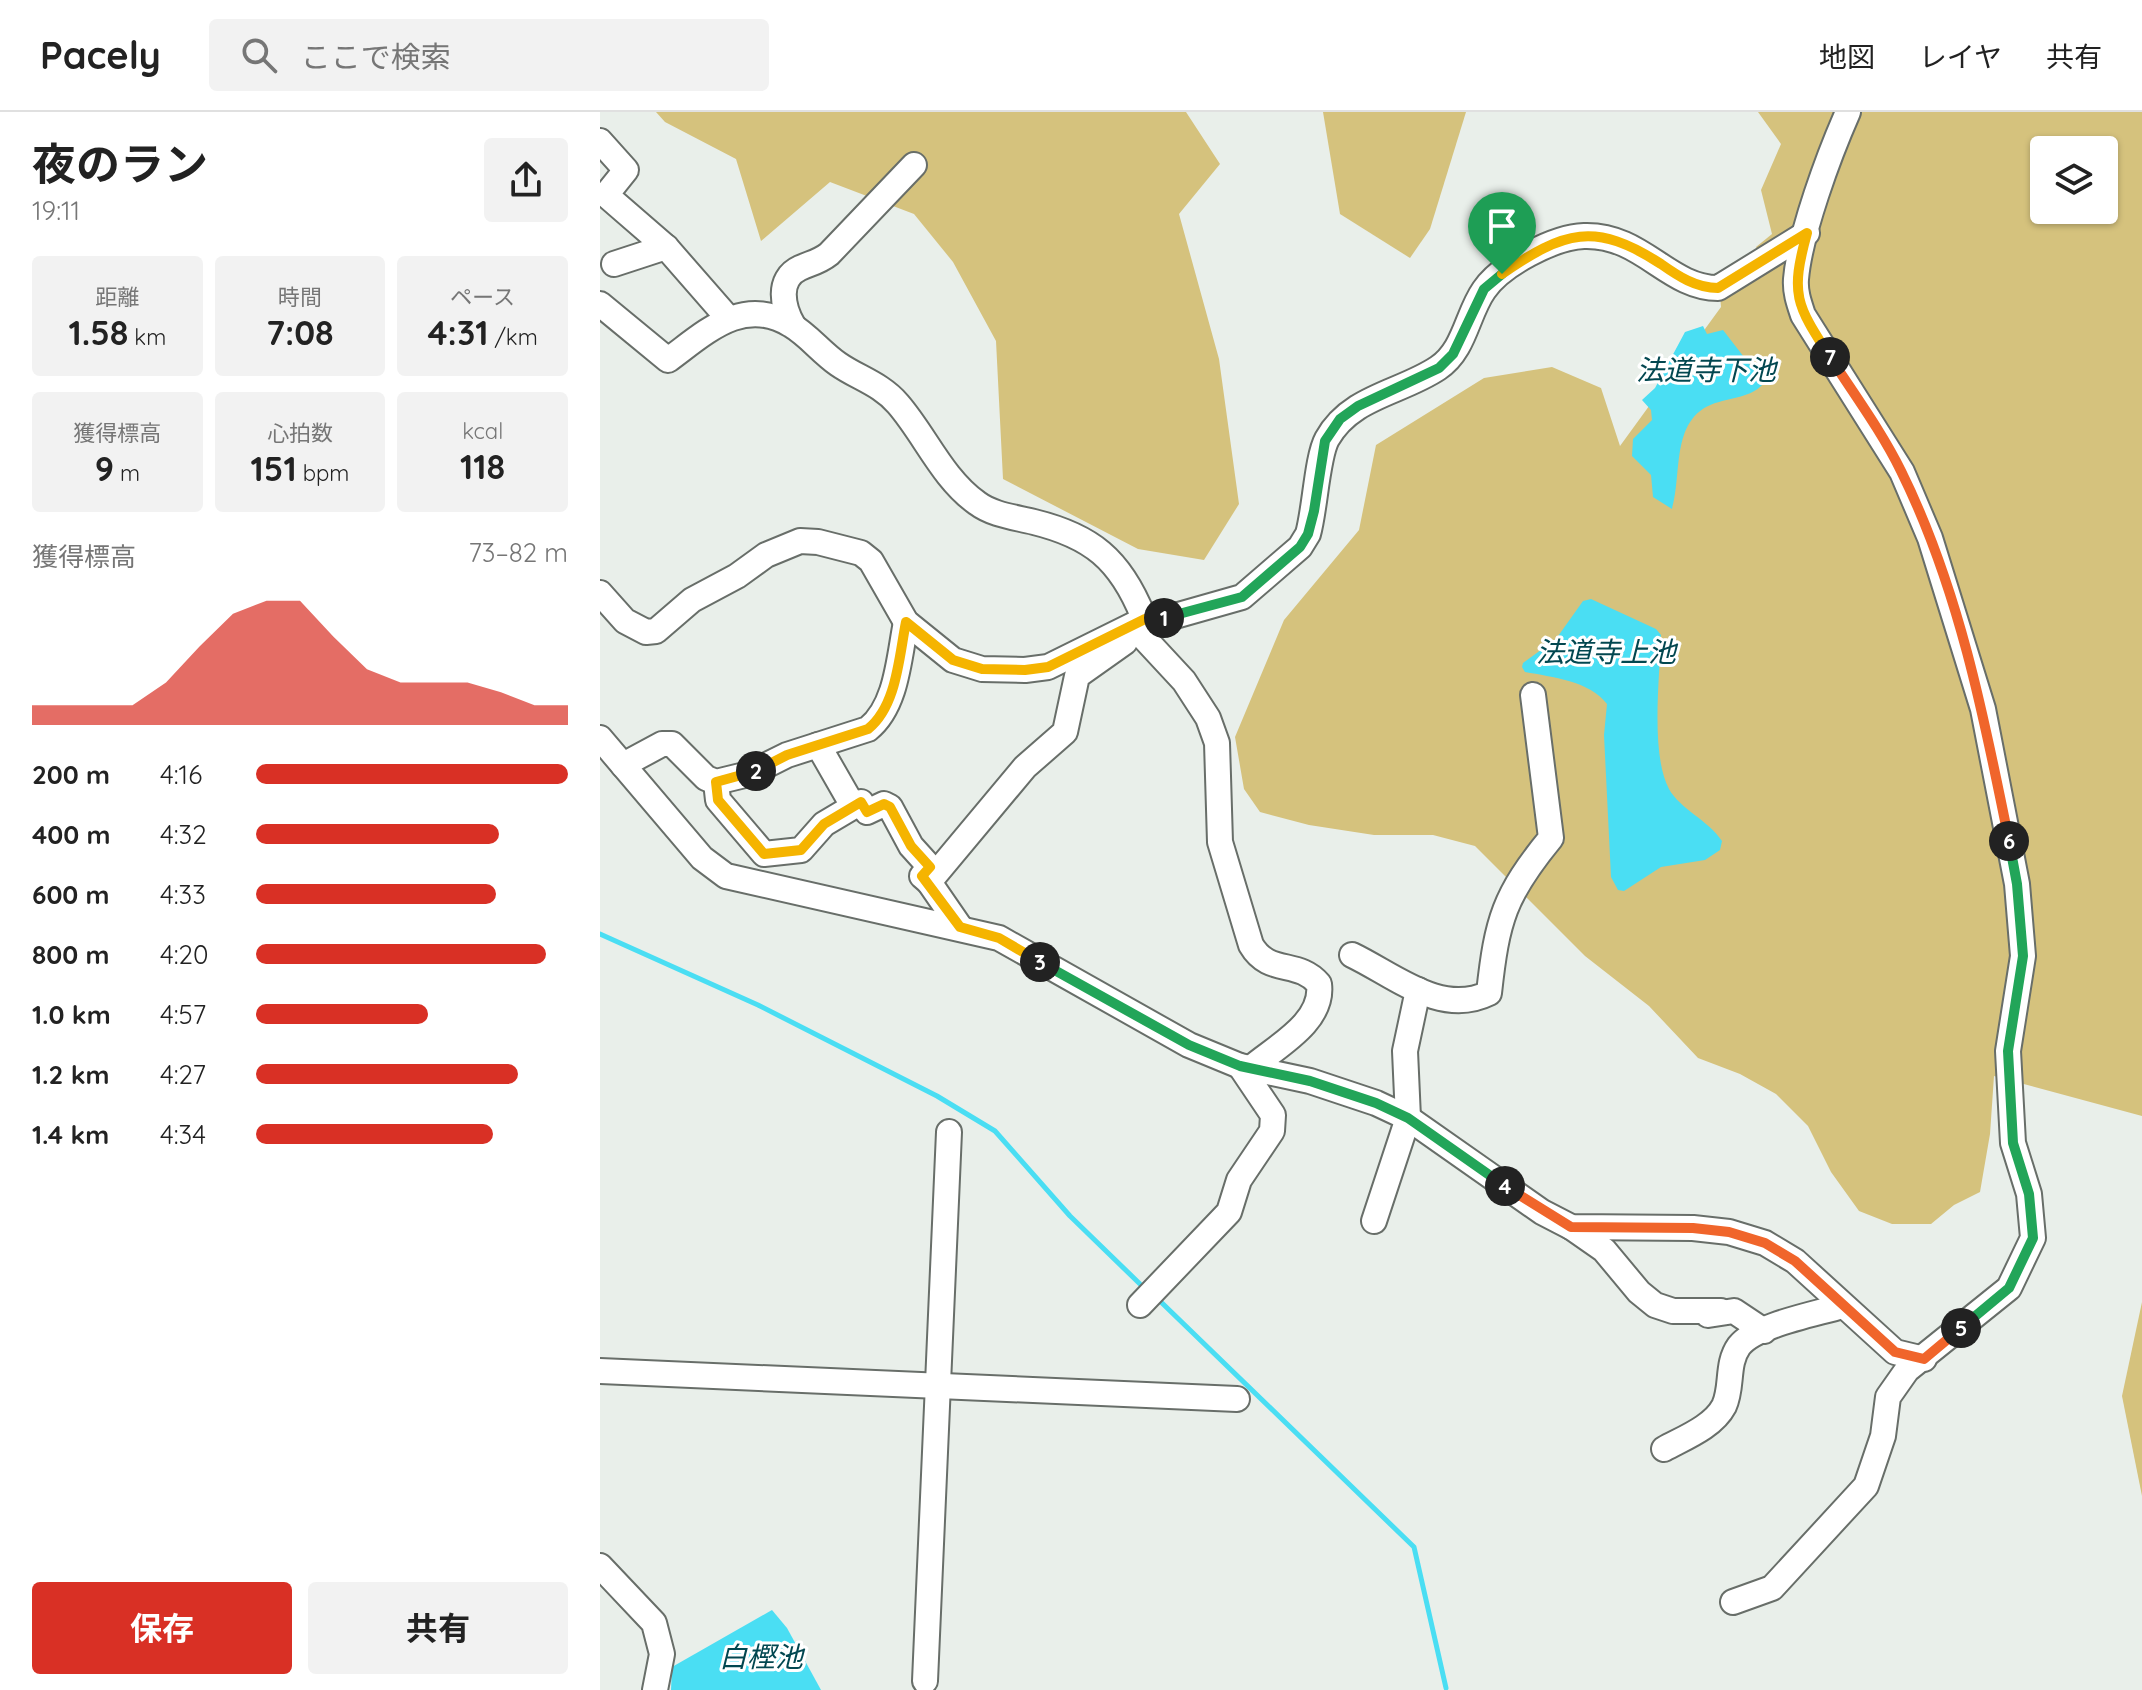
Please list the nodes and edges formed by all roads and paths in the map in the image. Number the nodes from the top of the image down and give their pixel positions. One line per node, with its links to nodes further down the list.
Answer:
1 (1848, 112): 4 (street)
2 (600, 141): 5 (street)
3 (914, 165): 9 (street)
4 (1807, 233): 12 (street); 33 (street)
5 (666, 247): 6 (street); 8 (street)
6 (614, 264)
7 (600, 304): 8 (street)
8 (728, 318): 9 (street)
9 (793, 325): 12 (street)
10 (600, 593): 11 (street)
11 (906, 622): 12 (street); 15 (street)
12 (1144, 624): 19 (street); 23 (street)
13 (1533, 695): 22 (street)
14 (600, 738): 16 (street)
15 (818, 745): 17 (street); 18 (street)
16 (623, 765): 17 (street); 20 (street)
17 (716, 782): 18 (street)
18 (853, 806): 19 (street)
19 (929, 882): 20 (street)
20 (960, 927): 23 (street)
21 (1352, 955): 22 (street)
22 (1418, 990): 24 (street)
23 (1246, 1067): 24 (street); 28 (street)
24 (1408, 1118): 26 (street); 27 (street)
25 (949, 1132): 35 (street)
26 (1374, 1221)
27 (1571, 1227): 29 (street); 30 (street)
28 (1140, 1305)
29 (1842, 1306): 32 (street); 33 (street)
30 (1721, 1311): 31 (street); 32 (street)
31 (1667, 1327)
32 (1764, 1331): 37 (street)
33 (1924, 1359): 39 (street)
34 (600, 1371): 35 (street)
35 (937, 1386): 36 (street); 40 (street)
36 (1237, 1399)
37 (1664, 1449)
38 (600, 1566): 41 (street)
39 (1733, 1602)
40 (925, 1681)
41 (655, 1690)

